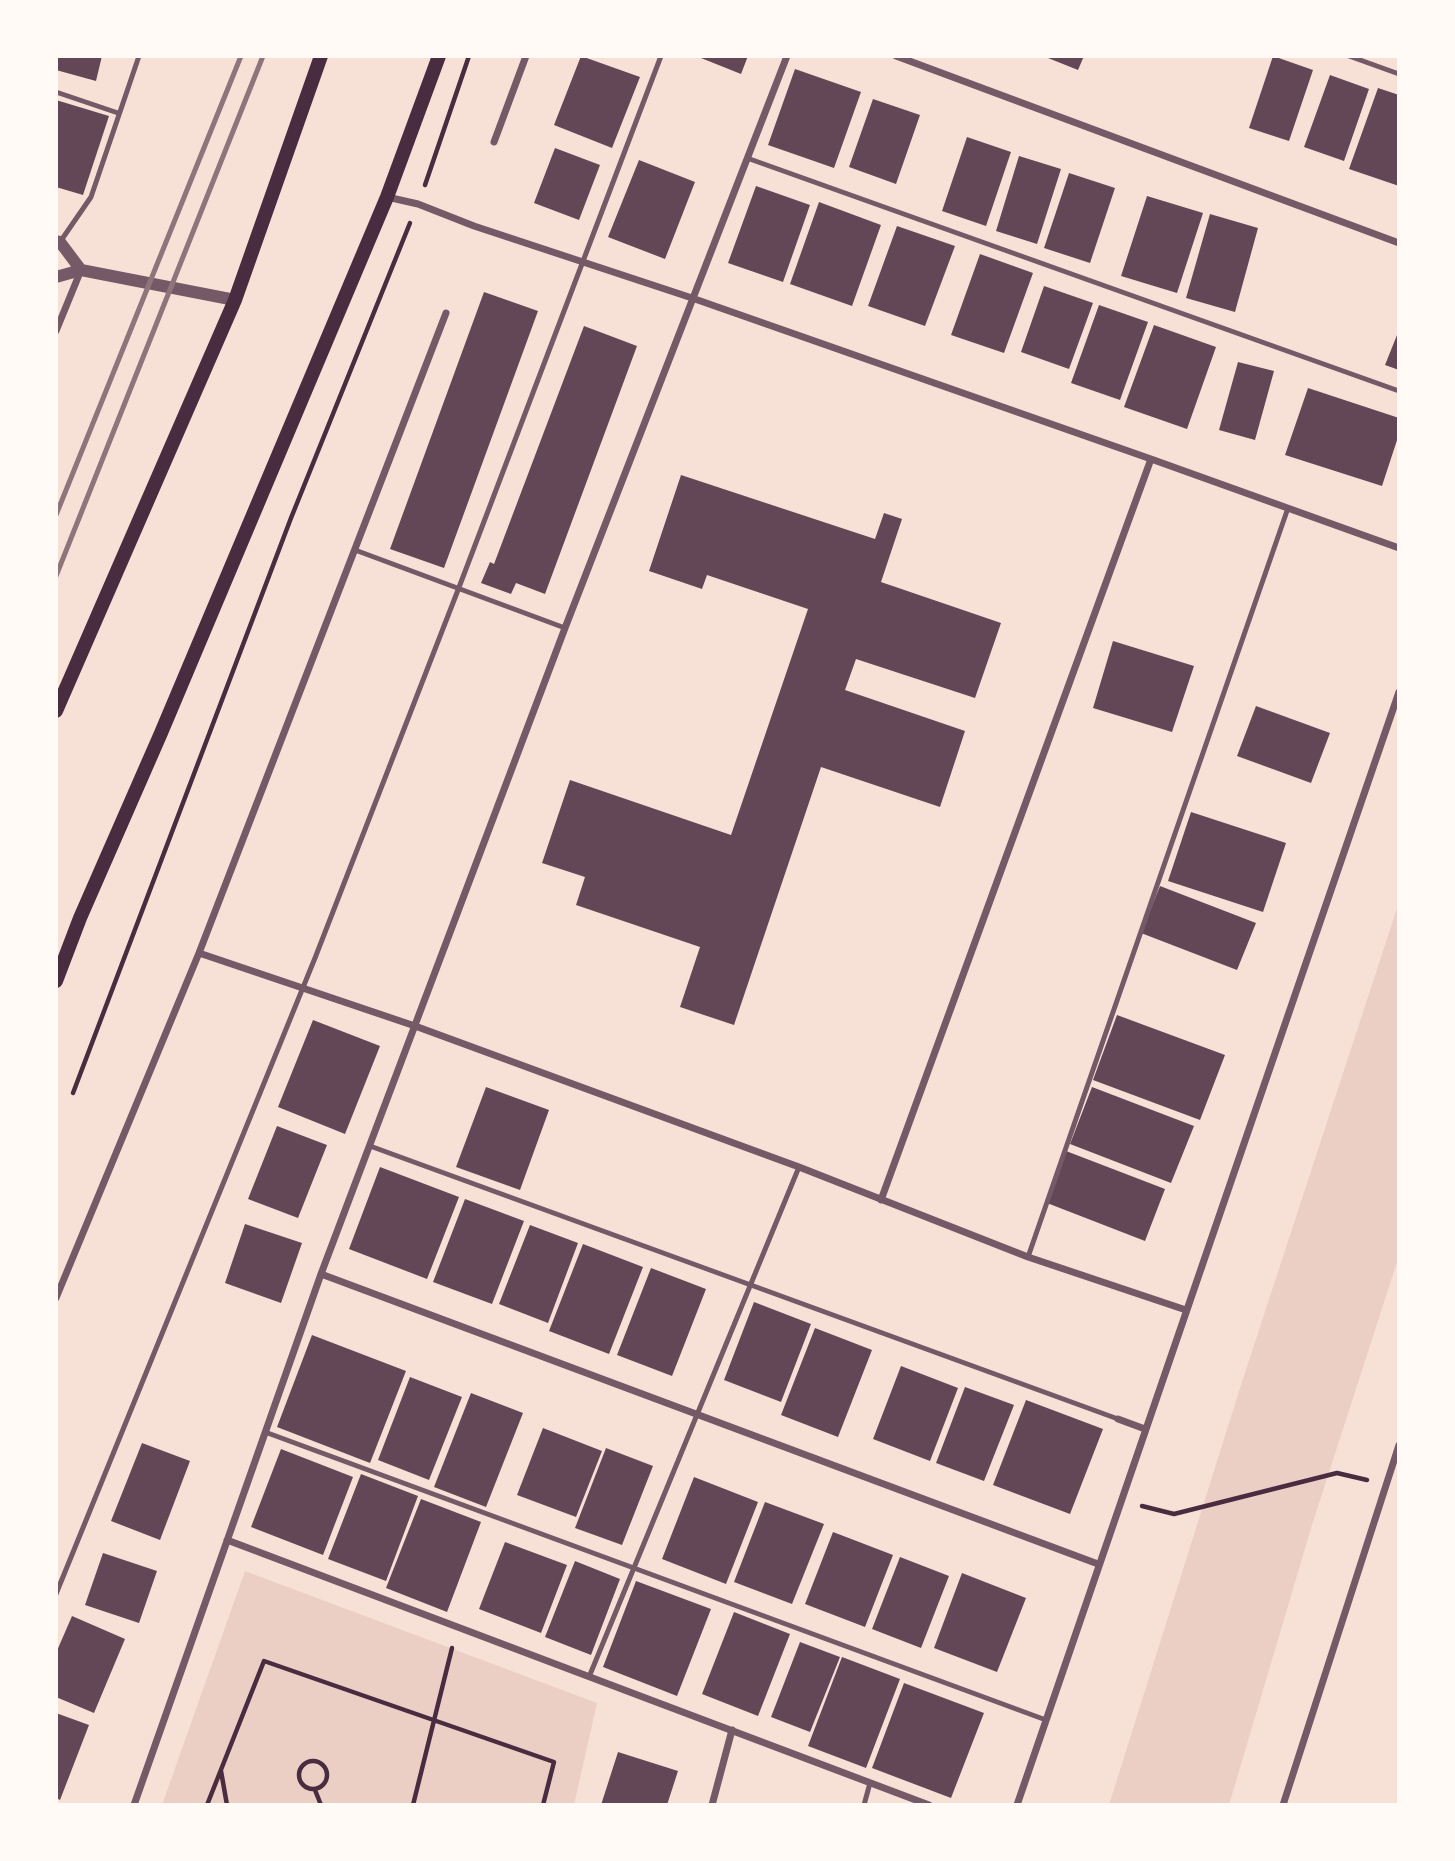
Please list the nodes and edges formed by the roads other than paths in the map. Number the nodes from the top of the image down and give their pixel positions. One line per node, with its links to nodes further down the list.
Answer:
1 (139, 56): 11 (lane)
2 (321, 56): 21 (main road)
3 (439, 56): 14 (main road)
4 (526, 56): 12 (street)
5 (661, 56): 17 (lane)
6 (787, 56): 13 (street)
7 (896, 56): 16 (street)
8 (1349, 56): 9 (lane)
9 (1399, 74)
10 (56, 92): 11 (lane)
11 (118, 113): 15 (lane)
12 (494, 142)
13 (747, 158): 20 (street); 24 (lane)
14 (387, 197): 17 (street); 34 (main road)
15 (58, 242): 18 (street)
16 (1399, 243)
17 (583, 263): 20 (street); 29 (lane)
18 (81, 270): 19 (street); 21 (street); 23 (street)
19 (56, 277)
20 (692, 298): 25 (street); 30 (street)
21 (235, 300): 32 (main road)
22 (446, 313): 28 (street)
23 (56, 331)
24 (1399, 391)
25 (1151, 459): 26 (street); 39 (street)
26 (1288, 508): 27 (street); 40 (lane)
27 (1399, 548)
28 (355, 551): 29 (lane); 33 (street)
29 (458, 590): 30 (lane); 35 (lane)
30 (565, 628): 36 (street)
31 (1399, 692): 44 (street)
32 (56, 711)
33 (199, 953): 35 (street); 43 (street)
34 (56, 981)
35 (302, 989): 36 (street); 53 (lane)
36 (415, 1026): 37 (street); 38 (street)
37 (370, 1146): 41 (street); 42 (lane)
38 (799, 1167): 39 (street); 42 (lane)
39 (881, 1200): 40 (street)
40 (1028, 1257): 44 (street)
41 (321, 1275): 45 (street); 48 (street)
42 (751, 1285): 45 (lane); 46 (lane)
43 (56, 1298)
44 (1186, 1310): 47 (street)
45 (698, 1415): 51 (street); 52 (lane)
46 (1118, 1419): 47 (street)
47 (1145, 1429): 51 (street)
48 (265, 1432): 50 (street); 52 (lane)
49 (1399, 1444): 63 (street)
50 (227, 1540): 54 (street); 58 (street)
51 (1098, 1564): 55 (street)
52 (633, 1568): 54 (lane); 55 (lane)
53 (56, 1594)
54 (589, 1676): 56 (street)
55 (1046, 1720): 62 (street)
56 (732, 1730): 57 (street); 59 (street)
57 (870, 1783): 60 (lane); 61 (street)
58 (134, 1805)
59 (712, 1805)
60 (863, 1805)
61 (929, 1805)
62 (1017, 1805)
63 (1283, 1805)

